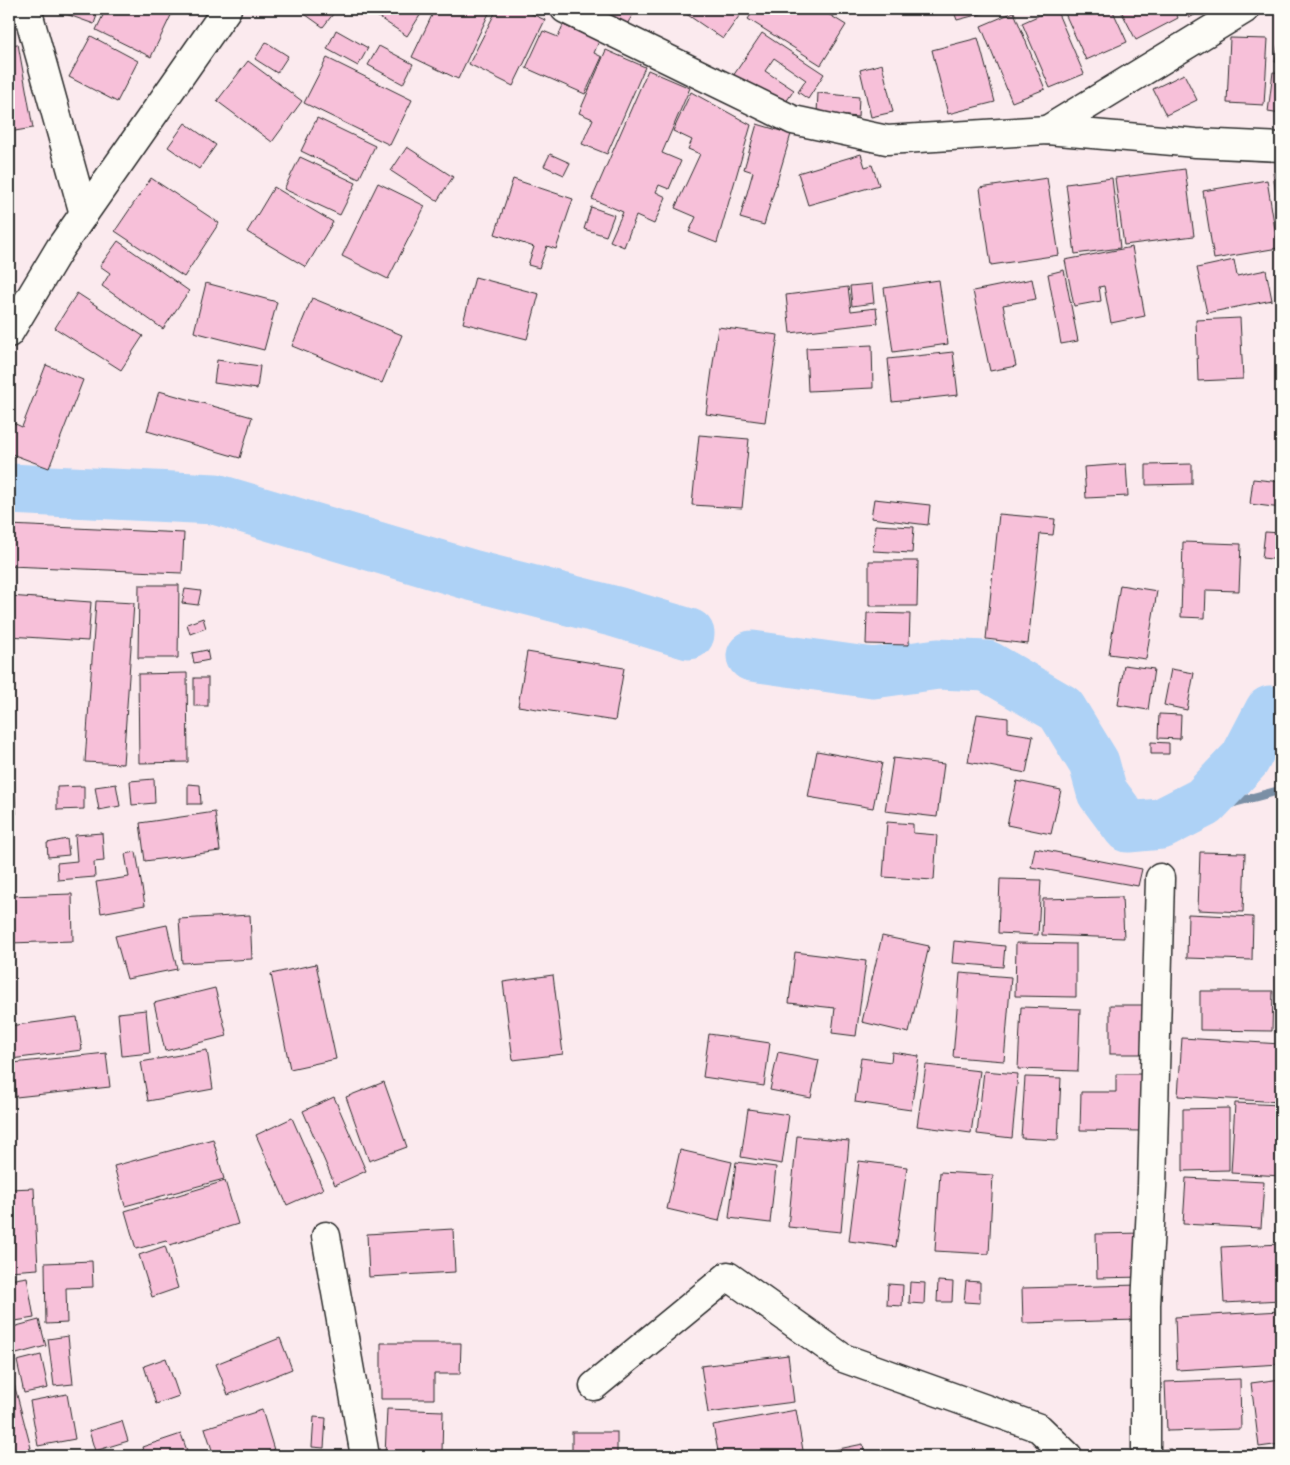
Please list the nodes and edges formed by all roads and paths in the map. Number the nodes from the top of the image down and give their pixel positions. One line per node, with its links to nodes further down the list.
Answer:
1 (27, 9): 7 (street)
2 (227, 9): 7 (street)
3 (565, 9): 5 (street)
4 (1245, 9): 5 (street)
5 (1047, 130): 6 (street)
6 (1281, 147)
7 (84, 214): 8 (street)
8 (9, 333)
9 (1160, 878): 14 (street)
10 (326, 1236): 12 (street)
11 (594, 1386): 13 (street)
12 (365, 1456)
13 (1068, 1456)
14 (1146, 1456)

